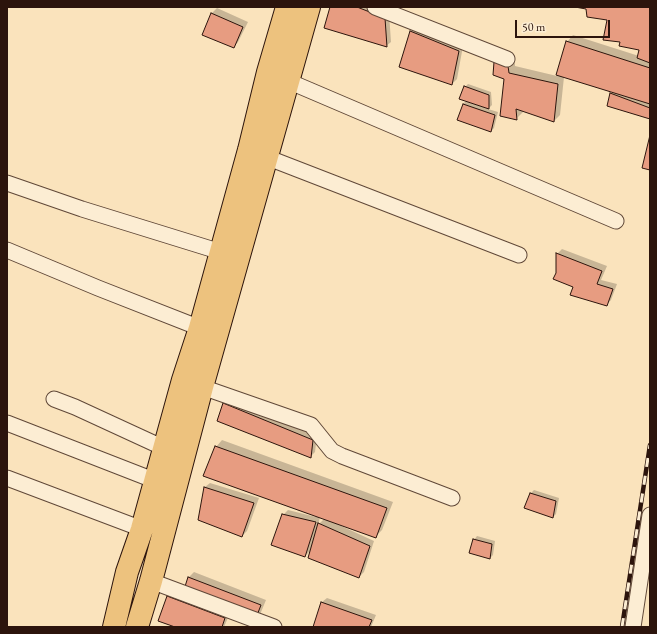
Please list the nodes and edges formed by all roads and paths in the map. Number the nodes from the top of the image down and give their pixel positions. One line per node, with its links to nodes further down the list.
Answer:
1 (287, 7): 10 (main road)
2 (309, 7): 5 (main road)
3 (375, 7): 4 (street)
4 (507, 58)
5 (288, 81): 6 (main road); 8 (street)
6 (266, 157): 11 (street); 13 (main road)
7 (7, 182): 10 (street)
8 (616, 221)
9 (7, 250): 12 (street)
10 (221, 252): 12 (main road)
11 (519, 255)
12 (200, 328): 16 (main road)
13 (202, 387): 19 (street); 22 (main road)
14 (54, 399): 16 (street)
15 (7, 423): 18 (street)
16 (164, 448): 18 (main road)
17 (7, 478): 21 (street)
18 (156, 481): 21 (main road)
19 (452, 498)
20 (649, 523): 26 (street)
21 (142, 529): 23 (main road)
22 (150, 581): 24 (main road); 25 (street)
23 (114, 627)
24 (137, 627)
25 (274, 627)
26 (633, 627)

